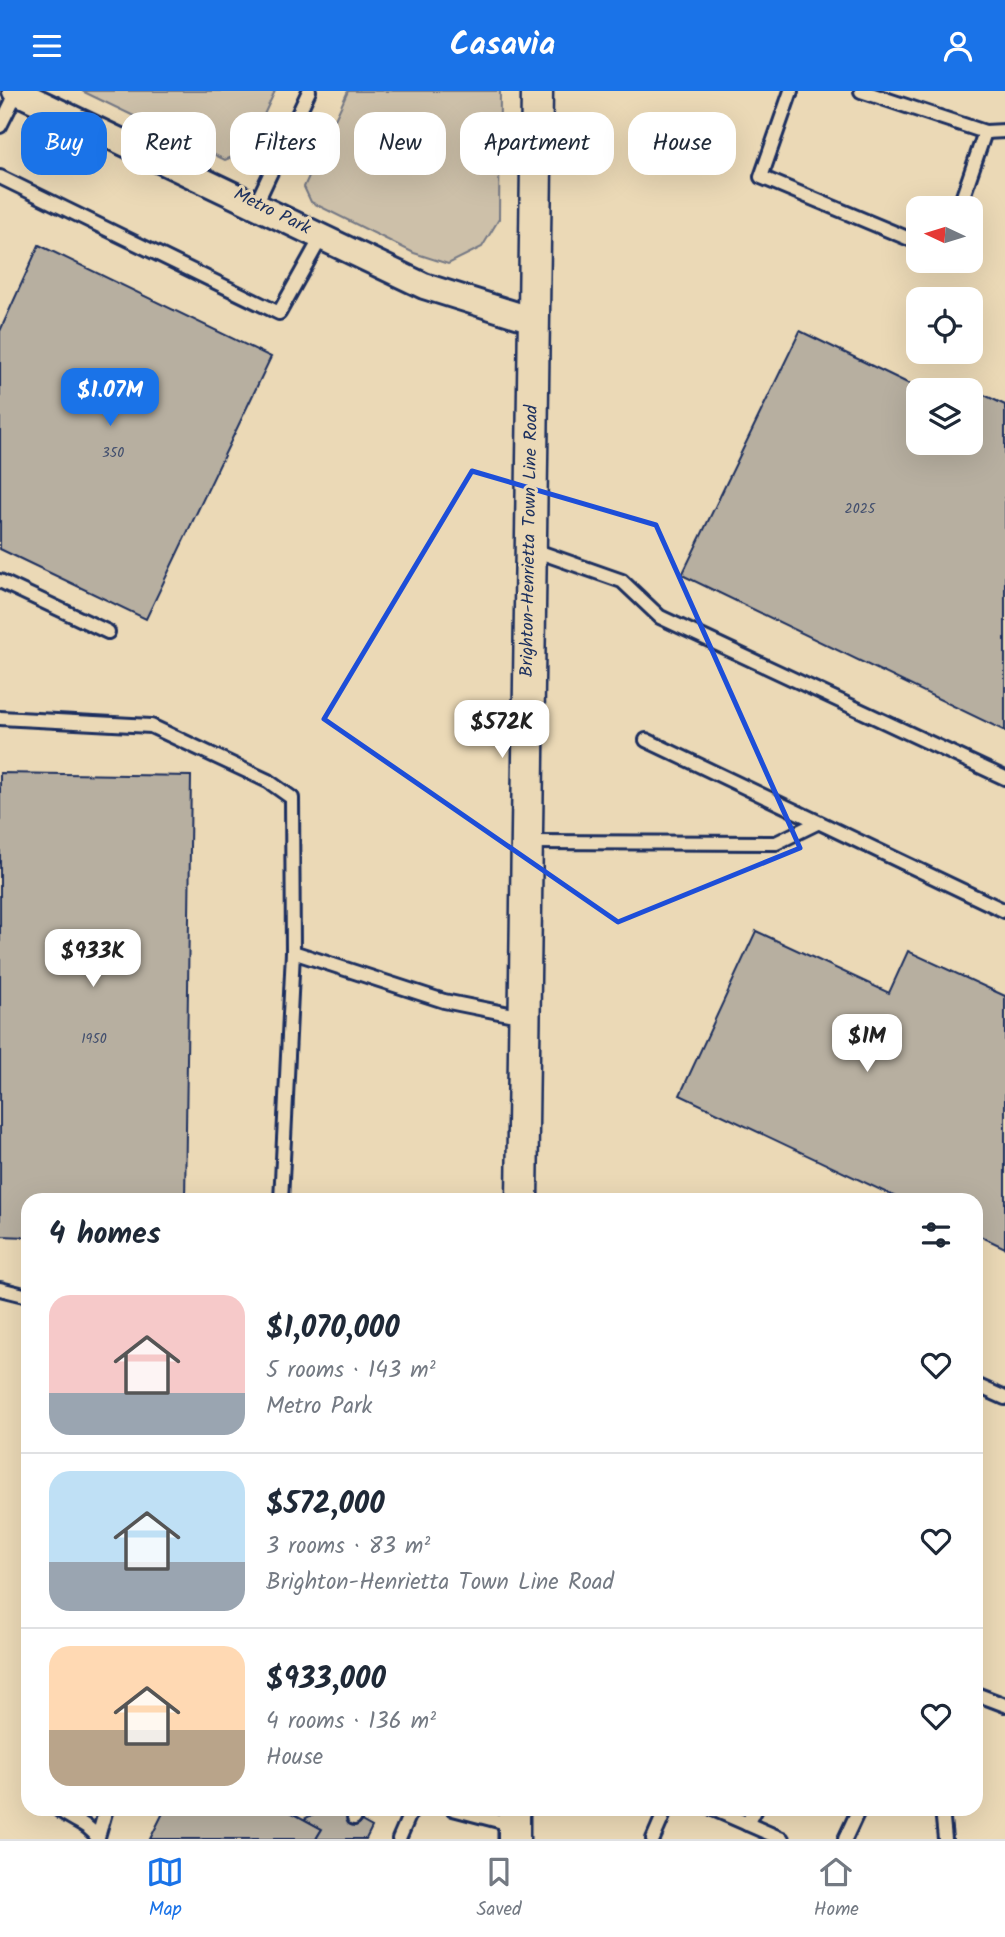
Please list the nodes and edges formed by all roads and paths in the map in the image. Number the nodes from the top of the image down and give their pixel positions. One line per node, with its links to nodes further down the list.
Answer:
1 (16, 91): 6 (lane); 11 (street, Metro Park)
2 (309, 91): 11 (lane)
3 (537, 91): 14 (street, Brighton-Henrietta Town Line Road)
4 (790, 91): 13 (lane)
5 (861, 91): 8 (lane)
6 (0, 126)
7 (1005, 131): 8 (lane)
8 (985, 132): 10 (lane)
9 (0, 177): 12 (lane)
10 (963, 196)
11 (256, 204): 12 (street, Metro Park)
12 (322, 236): 14 (street, Metro Park)
13 (906, 238)
14 (533, 320): 15 (street, Brighton-Henrietta Town Line Road)
15 (530, 549): 20 (lane); 22 (street, Brighton-Henrietta Town Line Road)
16 (0, 581): 17 (lane)
17 (108, 632)
18 (0, 718): 24 (lane)
19 (646, 740): 21 (lane)
20 (1005, 778)
21 (817, 823): 22 (lane); 23 (lane)
22 (527, 842): 25 (street, Brighton-Henrietta Town Line Road)
23 (1005, 911)
24 (293, 953): 25 (lane); 26 (lane)
25 (524, 1017): 27 (street, Brighton-Henrietta Town Line Road)
26 (281, 1193)
27 (522, 1193)
28 (0, 1289): 29 (lane)
29 (21, 1294)
30 (983, 1388): 31 (lane)
31 (1005, 1398)
32 (983, 1697): 33 (lane)
33 (1005, 1705)
34 (66, 1816): 45 (lane)
35 (104, 1816): 45 (lane)
36 (409, 1816): 46 (lane)
37 (480, 1816): 44 (lane)
38 (663, 1816): 47 (lane)
39 (729, 1816): 43 (lane)
40 (751, 1816): 43 (lane)
41 (856, 1816): 49 (lane)
42 (943, 1816): 50 (lane)
43 (747, 1824): 48 (lane)
44 (514, 1825)
45 (98, 1838)
46 (399, 1839)
47 (653, 1839)
48 (782, 1839)
49 (845, 1839)
50 (945, 1839)

